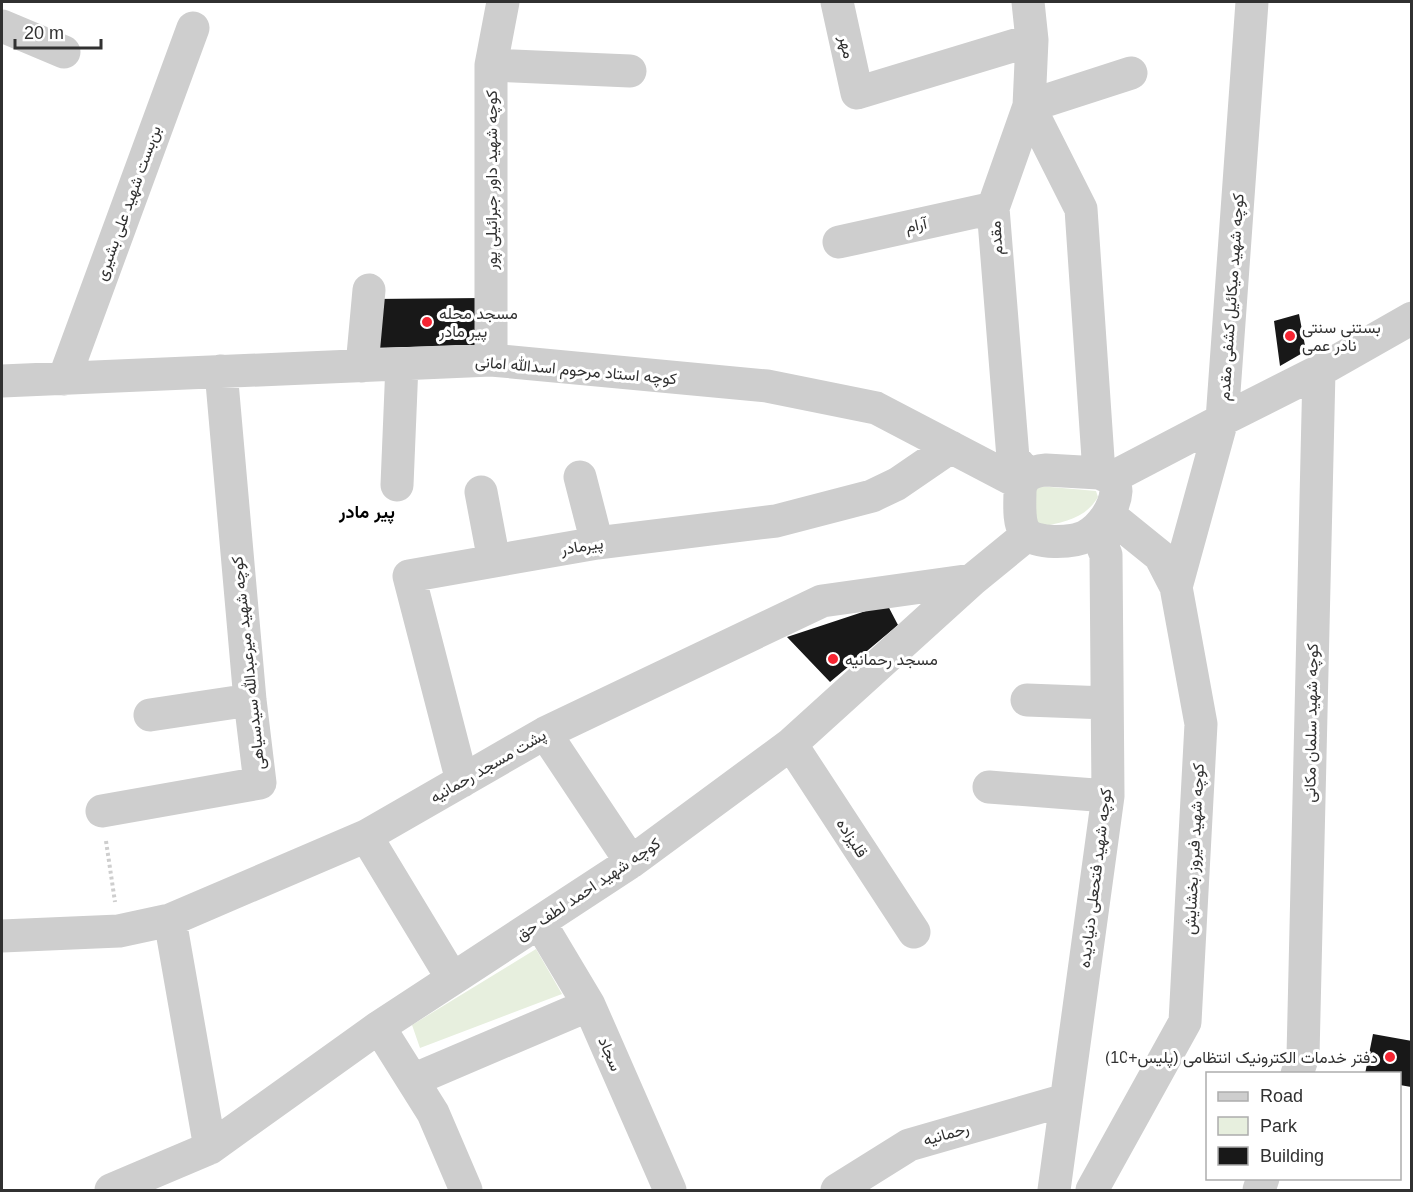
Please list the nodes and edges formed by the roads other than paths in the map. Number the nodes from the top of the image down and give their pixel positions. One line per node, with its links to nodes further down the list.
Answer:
1 (503, 2): 9 (street, کوچه شهید داور جبرائیلی پور)
2 (837, 2): 7 (street, مهر)
3 (1028, 2): 7 (street, مقدم)
4 (1252, 2): 24 (street, کوچه شهید میکائیل کشفی مقدم)
5 (2, 26): 8 (street)
6 (193, 28): 22 (street, بن‌بست شهید علی بشیری)
7 (1032, 40): 12 (street, مقدم)
8 (64, 52)
9 (491, 65): 10 (street); 17 (street, کوچه شهید داور جبرائیلی پور)
10 (630, 71)
11 (1131, 73): 12 (street)
12 (1029, 106): 13 (street, مقدم); 26 (street)
13 (993, 208): 14 (street, آرام); 28 (street, مقدم)
14 (839, 242)
15 (369, 290): 19 (street)
16 (1412, 318): 21 (street)
17 (491, 360): 18 (street, کوچه استاد مرحوم اسدالله امانی); 25 (street, کوچه استاد مرحوم اسدالله امانی)
18 (402, 364): 19 (street, کوچه استاد مرحوم اسدالله امانی); 29 (street)
19 (362, 366): 20 (street, کوچه استاد مرحوم اسدالله امانی)
20 (221, 371): 22 (street, کوچه استاد مرحوم اسدالله امانی); 37 (street, کوچه شهید میرعبدالله سیدسیاهی)
21 (1319, 371): 24 (street); 56 (street, کوچه شهید سلمان مکانی)
22 (64, 379): 23 (street, کوچه استاد مرحوم اسدالله امانی)
23 (2, 381)
24 (1222, 420): 26 (street); 36 (street, کوچه شهید میکائیل کشفی مقدم)
25 (951, 447): 28 (street, کوچه استاد مرحوم اسدالله امانی); 33 (street, پیرمادر)
26 (1106, 476): 28 (street); 31 (street)
27 (580, 477): 33 (street)
28 (1024, 479): 32 (street)
29 (397, 485)
30 (481, 492): 34 (street)
31 (1102, 522): 32 (street); 36 (street, کوچه شهید فیروز بخشایش); 39 (street, کوچه شهید فتحعلی دنیادیده)
32 (1027, 535): 35 (street, کوچه شهید احمد لطف حق)
33 (597, 543): 34 (street, پیرمادر)
34 (494, 561): 43 (street, پیرمادر)
35 (972, 580): 41 (street, پشت مسجد رحمانیه); 42 (street, کوچه شهید احمد لطف حق)
36 (1176, 587): 65 (street, کوچه شهید فیروز بخشایش)
37 (250, 700): 40 (street); 46 (street, کوچه شهید میرعبدالله سیدسیاهی)
38 (1027, 700): 39 (street)
39 (1107, 703): 45 (street, کوچه شهید فتحعلی دنیادیده)
40 (150, 715)
41 (545, 733): 43 (street, پشت مسجد رحمانیه); 48 (street)
42 (791, 744): 48 (street, کوچه شهید احمد لطف حق); 51 (street, قلیزاده)
43 (462, 781): 47 (street, پشت مسجد رحمانیه)
44 (989, 787): 45 (street)
45 (1108, 796): 58 (street, کوچه شهید فتحعلی دنیادیده)
46 (102, 811)
47 (366, 836): 49 (street, پشت مسجد رحمانیه); 53 (street)
48 (631, 862): 50 (street, کوچه شهید احمد لطف حق)
49 (170, 920): 52 (street, پشت مسجد رحمانیه); 59 (street)
50 (540, 922): 53 (street, کوچه شهید احمد لطف حق); 54 (street, سجاد)
51 (914, 932)
52 (2, 936)
53 (452, 978): 55 (street, کوچه شهید احمد لطف حق)
54 (590, 1005): 57 (street); 62 (street, سجاد)
55 (379, 1027): 57 (street); 59 (street, کوچه شهید احمد لطف حق)
56 (1299, 1072)
57 (413, 1080): 60 (street)
58 (1065, 1100): 63 (street, رحمانیه); 64 (street, کوچه شهید فتحعلی دنیادیده)
59 (210, 1148): 61 (street, کوچه شهید احمد لطف حق)
60 (457, 1187)
61 (111, 1191)
62 (670, 1191)
63 (837, 1191)
64 (1054, 1191)
65 (1092, 1191)

